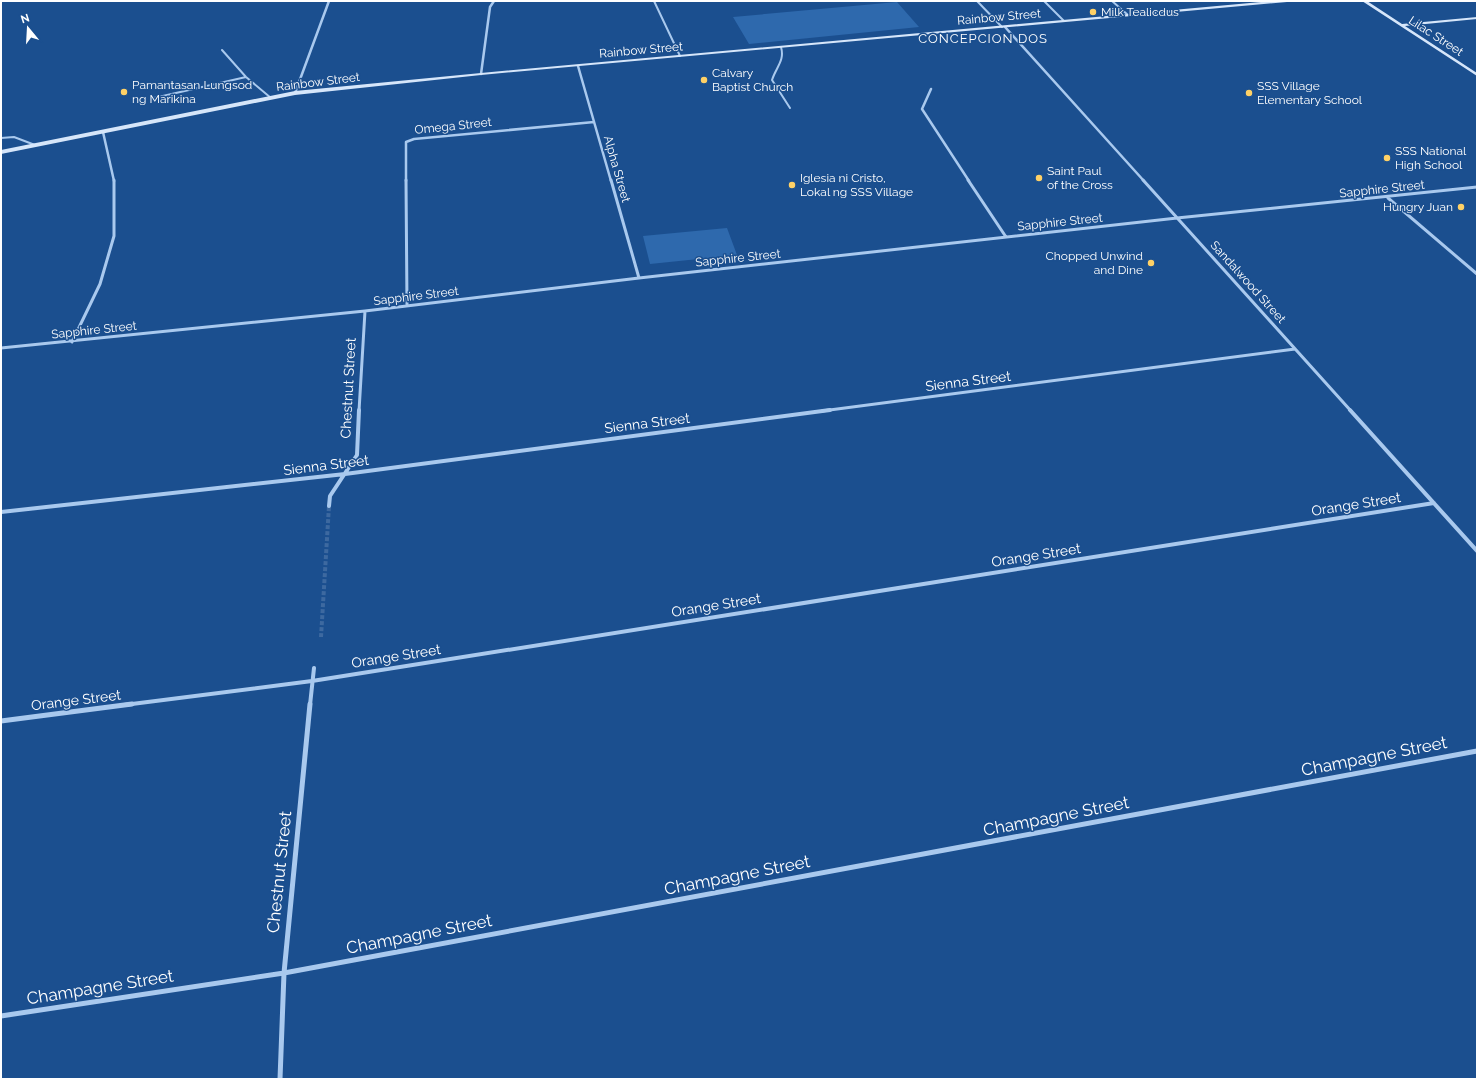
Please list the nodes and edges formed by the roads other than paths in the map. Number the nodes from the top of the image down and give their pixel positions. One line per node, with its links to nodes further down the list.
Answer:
1 (69, 1): 2 (lane)
2 (80, 1)
3 (329, 1): 24 (street)
4 (495, 1): 20 (street)
5 (654, 1): 18 (lane)
6 (977, 1): 15 (lane)
7 (1044, 1): 13 (lane)
8 (1112, 1): 11 (lane)
9 (1287, 1): 11 (street, Rainbow Street)
10 (1364, 1): 14 (street, Lilac Street)
11 (1128, 16): 13 (street, Rainbow Street)
12 (1477, 18): 14 (street)
13 (1064, 21): 15 (street, Rainbow Street)
14 (1401, 25): 21 (street, Lilac Street)
15 (1003, 27): 16 (street, Rainbow Street); 35 (street, Sandalwood Street)
16 (781, 47): 18 (street, Rainbow Street); 27 (lane)
17 (222, 50): 22 (lane)
18 (680, 56): 19 (street, Rainbow Street)
19 (578, 66): 20 (street, Rainbow Street); 28 (street, Alpha Street)
20 (481, 74): 24 (street, Rainbow Street)
21 (1477, 75)
22 (246, 77): 25 (lane); 26 (lane)
23 (931, 89): 36 (street)
24 (295, 93): 26 (street, Rainbow Street)
25 (154, 98)
26 (271, 98): 29 (street, Rainbow Street)
27 (790, 108)
28 (594, 122): 38 (street, Alpha Street); 39 (street, Omega Street)
29 (103, 132): 31 (street, Rainbow Street); 41 (street)
30 (1, 138): 31 (lane)
31 (35, 145): 32 (street, Rainbow Street)
32 (1, 152)
33 (1477, 187): 34 (street, Sapphire Street)
34 (1388, 198): 35 (street, Sapphire Street); 37 (street)
35 (1177, 218): 36 (street, Sapphire Street); 43 (street, Sandalwood Street)
36 (1006, 237): 38 (street, Sapphire Street)
37 (1477, 274)
38 (639, 278): 39 (street, Sapphire Street)
39 (407, 306): 40 (street, Sapphire Street)
40 (365, 311): 41 (street, Sapphire Street); 44 (street, Chestnut Street)
41 (72, 342): 42 (street, Sapphire Street)
42 (1, 348)
43 (1296, 349): 44 (street, Sienna Street); 45 (street, Sandalwood Street)
44 (344, 474): 46 (street, Chestnut Street); 47 (street, Sienna Street)
45 (1434, 503): 48 (street, Sandalwood Street); 50 (street, Orange Street)
46 (329, 506)
47 (1, 512)
48 (1477, 551)
49 (314, 668): 50 (street, Chestnut Street)
50 (312, 681): 51 (street, Orange Street); 53 (street, Chestnut Street)
51 (1, 721)
52 (1477, 752): 53 (street, Champagne Street)
53 (284, 973): 54 (street, Champagne Street); 55 (street, Chestnut Street)
54 (1, 1016)
55 (280, 1079)

